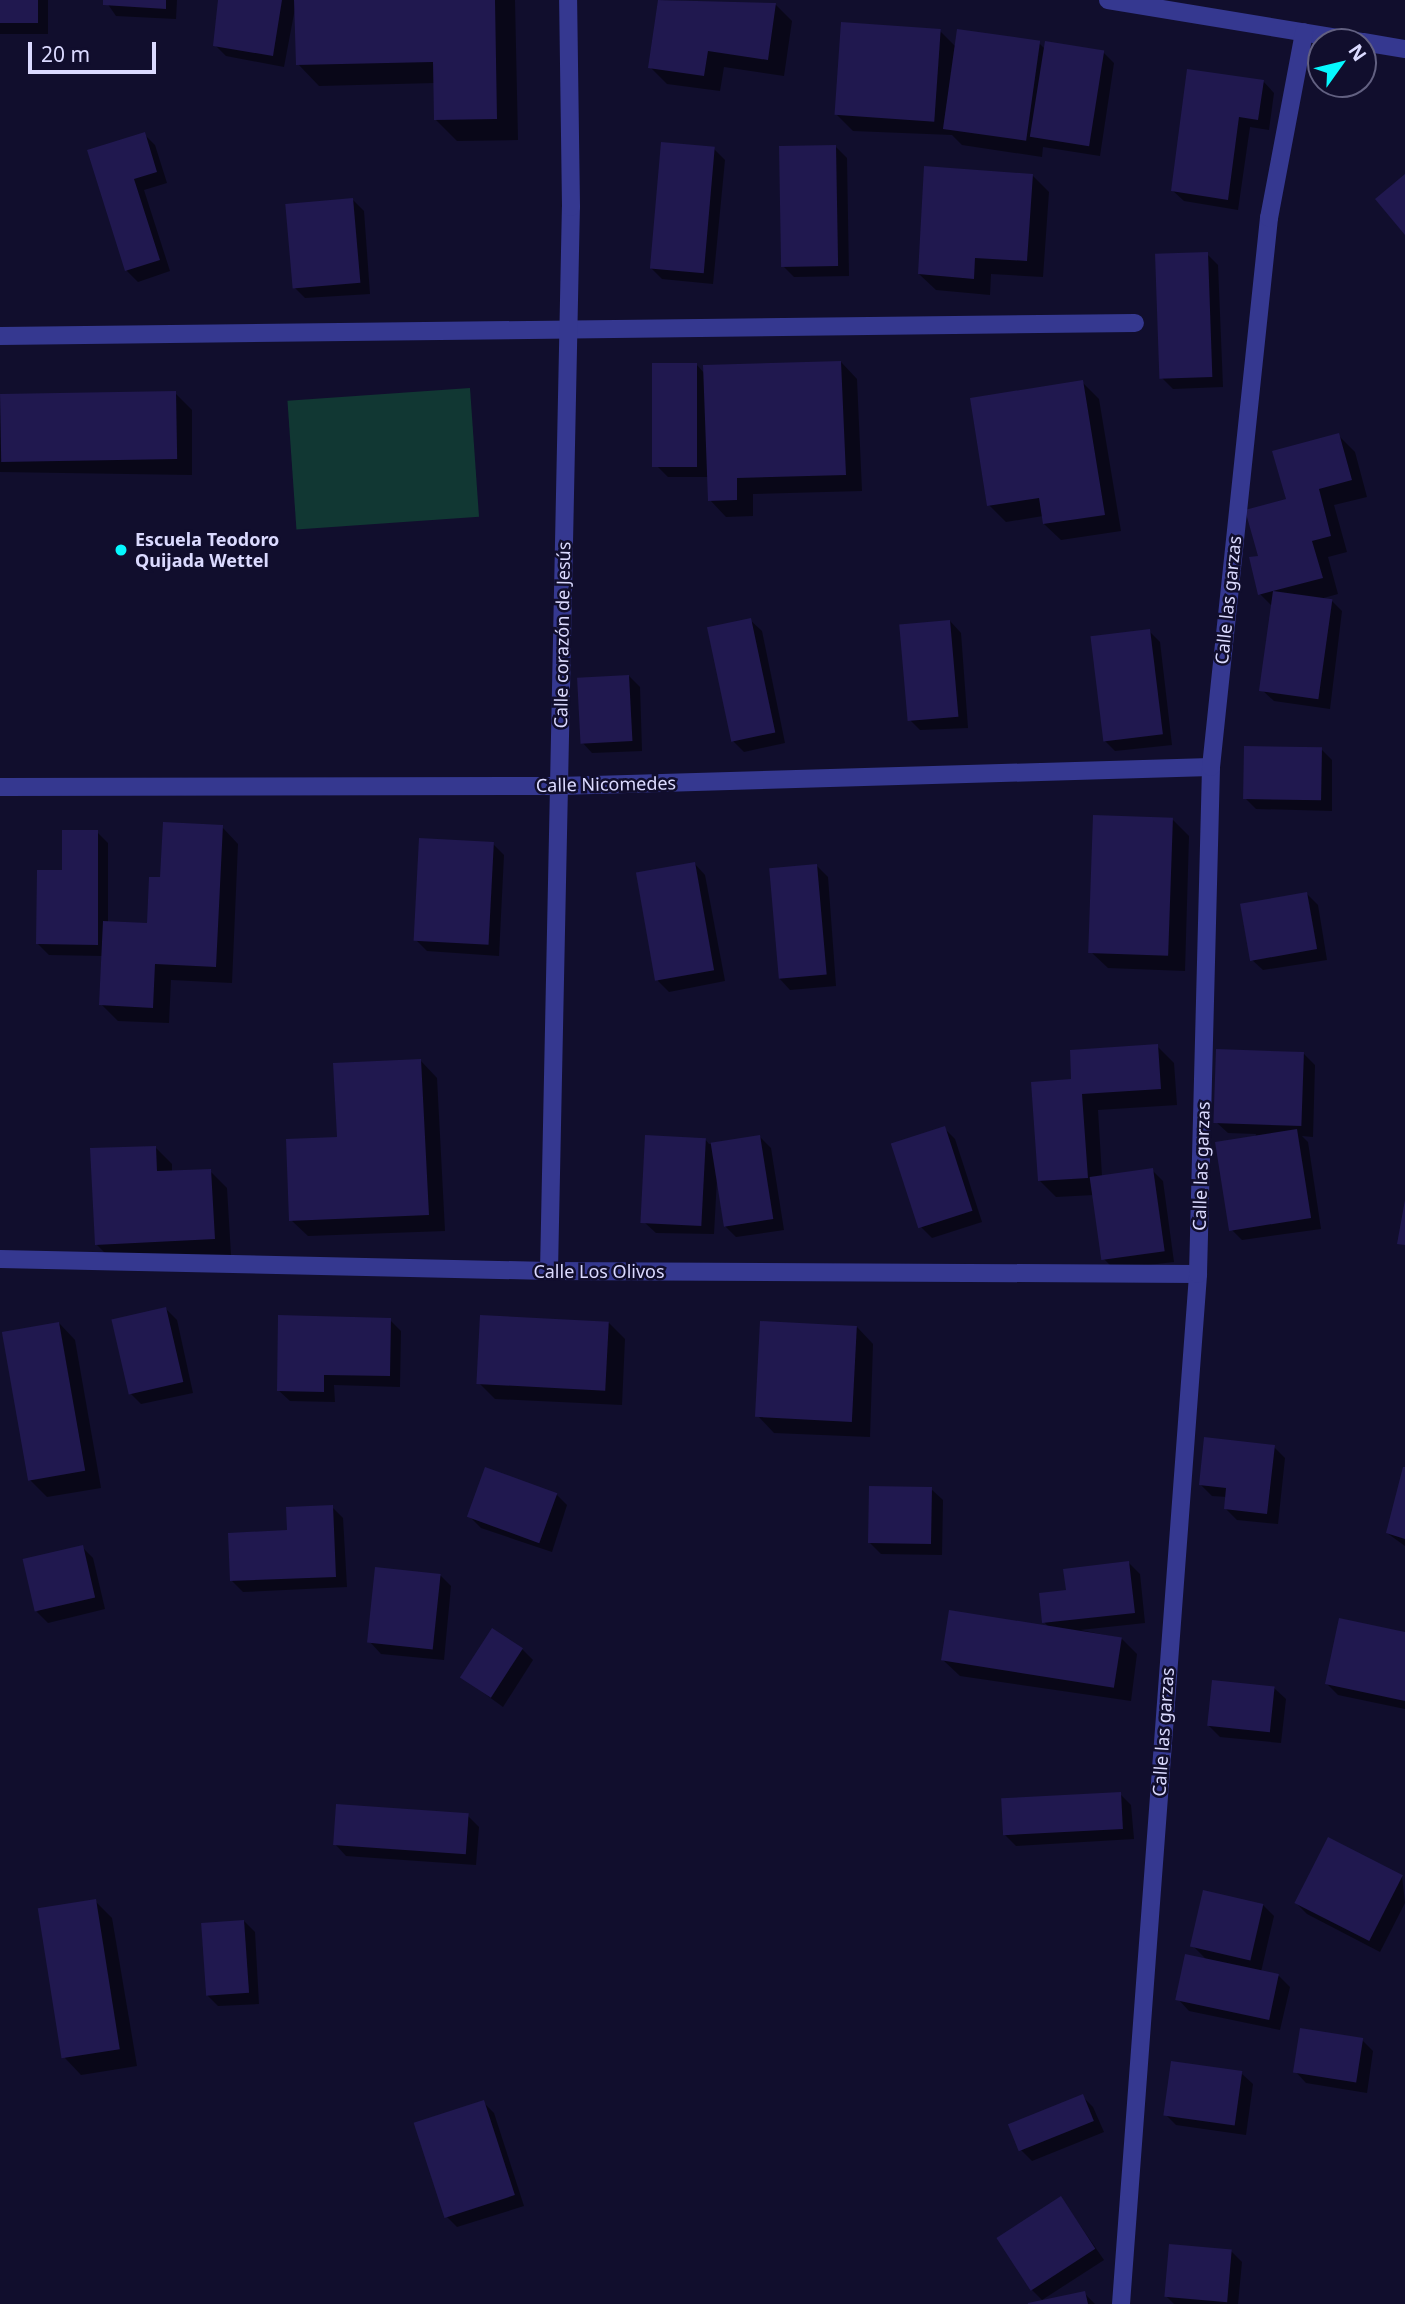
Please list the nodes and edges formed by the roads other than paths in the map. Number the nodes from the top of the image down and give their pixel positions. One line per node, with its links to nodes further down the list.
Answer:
1 (568, 0): 8 (street, Calle corazón de Jesús)
2 (1108, 0): 3 (street)
3 (1304, 32): 4 (street); 10 (street, Calle las garzas)
4 (1307, 33)
5 (1377, 45): 6 (street)
6 (1405, 50)
7 (1135, 323): 8 (street)
8 (568, 330): 9 (street); 11 (street, Calle corazón de Jesús)
9 (0, 336)
10 (1211, 767): 11 (street, Calle Nicomedes); 15 (street, Calle las garzas)
11 (559, 786): 12 (street, Calle Nicomedes); 14 (street, Calle corazón de Jesús)
12 (0, 787)
13 (0, 1259): 14 (street, Calle Los Olivos)
14 (549, 1271): 15 (street, Calle Los Olivos)
15 (1198, 1274): 16 (street, Calle las garzas)
16 (1121, 2304)

